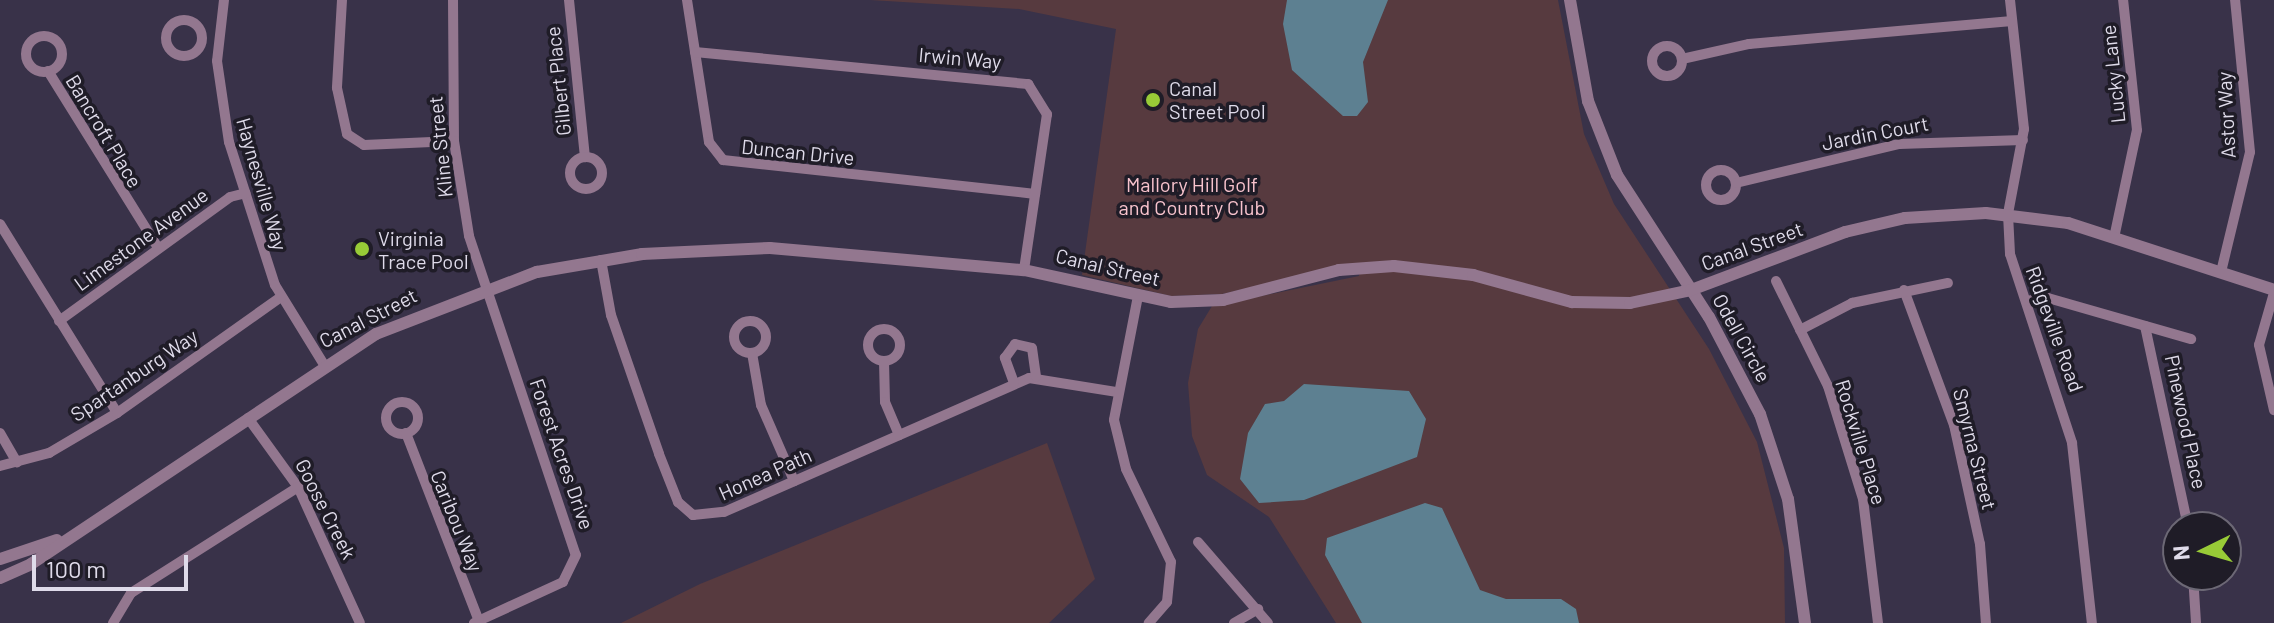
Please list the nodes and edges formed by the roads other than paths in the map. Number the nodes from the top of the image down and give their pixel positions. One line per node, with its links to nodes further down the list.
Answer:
1 (224, 0): 12 (street, Haynesville Way)
2 (342, 0): 17 (street)
3 (453, 0): 17 (street, Kline Street)
4 (569, 0): 18 (street, Gilbert Place)
5 (687, 0): 13 (street, Duncan Drive)
6 (1570, 0): 32 (street, Odell Circle)
7 (2010, 0): 10 (street, Ridgeville Road)
8 (2123, 0): 24 (street, Lucky Lane)
9 (2235, 0): 28 (street, Astor Way)
10 (2012, 21): 14 (street); 16 (street, Ridgeville Road)
11 (202, 40): 12 (street)
12 (219, 42): 20 (street, Haynesville Way)
13 (695, 52): 21 (street, Duncan Drive); 21 (street, Irwin Way)
14 (1682, 59)
15 (48, 71): 25 (street, Bancroft Place)
16 (2023, 140): 19 (street, Jardin Court); 22 (street, Ridgeville Road)
17 (454, 141): 31 (street, Kline Street)
18 (585, 157)
19 (1736, 183)
20 (246, 193): 25 (street, Limestone Avenue); 36 (street, Haynesville Way)
21 (1035, 194): 27 (street, Irwin Way)
22 (2008, 214): 24 (street, Canal Street); 32 (street, Canal Street); 37 (street, Ridgeville Road)
23 (0, 224): 38 (street)
24 (2114, 238): 28 (street, Canal Street)
25 (158, 248): 38 (street, Limestone Avenue)
26 (601, 260): 27 (street, Canal Street); 31 (street, Canal Street); 56 (street, Honea Path)
27 (1024, 270): 35 (street, Canal Street)
28 (2221, 272): 34 (street, Canal Street)
29 (1776, 281): 40 (street, Rockville Place)
30 (1948, 283): 33 (street)
31 (483, 289): 44 (street, Canal Street); 65 (street, Forest Acres Drive)
32 (1691, 290): 35 (street, Canal Street); 71 (street, Odell Circle)
33 (1904, 290): 40 (street); 73 (street, Smyrna Street)
34 (2274, 291): 48 (street)
35 (1138, 296): 47 (street)
36 (281, 297): 44 (street, Haynesville Way); 49 (street, Spartanburg Way)
37 (2026, 301): 39 (street); 74 (street, Ridgeville Road)
38 (59, 321): 49 (street)
39 (2145, 326): 41 (street); 58 (street, Pinewood Place)
40 (1800, 330): 72 (street, Rockville Place)
41 (2191, 339)
42 (752, 353): 56 (street)
43 (884, 361): 53 (street)
44 (323, 363): 50 (street, Canal Street)
45 (1036, 377): 46 (street, Honea Path); 46 (street); 47 (street, Honea Path)
46 (1014, 383): 53 (street, Honea Path)
47 (1116, 392): 68 (street)
48 (2274, 410)
49 (117, 413): 54 (street, Spartanburg Way)
50 (248, 418): 57 (street, Goose Creek); 59 (street, Canal Street)
51 (0, 433): 54 (street)
52 (406, 433): 65 (street, Caribou Way)
53 (899, 435): 56 (street, Honea Path)
54 (17, 463): 55 (street, Spartanburg Way)
55 (0, 466)
56 (794, 481)
57 (298, 487): 66 (street); 67 (street, Goose Creek)
58 (2185, 511)
59 (72, 535): 61 (street, Canal Street); 62 (street, Canal Street)
60 (1198, 542): 64 (street)
61 (0, 559)
62 (0, 578)
63 (2194, 591): 75 (street)
64 (1258, 609): 69 (street); 70 (street)
65 (476, 622)
66 (113, 623)
67 (360, 623)
68 (1149, 623)
69 (1234, 623)
70 (1268, 623)
71 (1805, 623)
72 (1878, 623)
73 (1986, 623)
74 (2092, 623)
75 (2196, 623)

